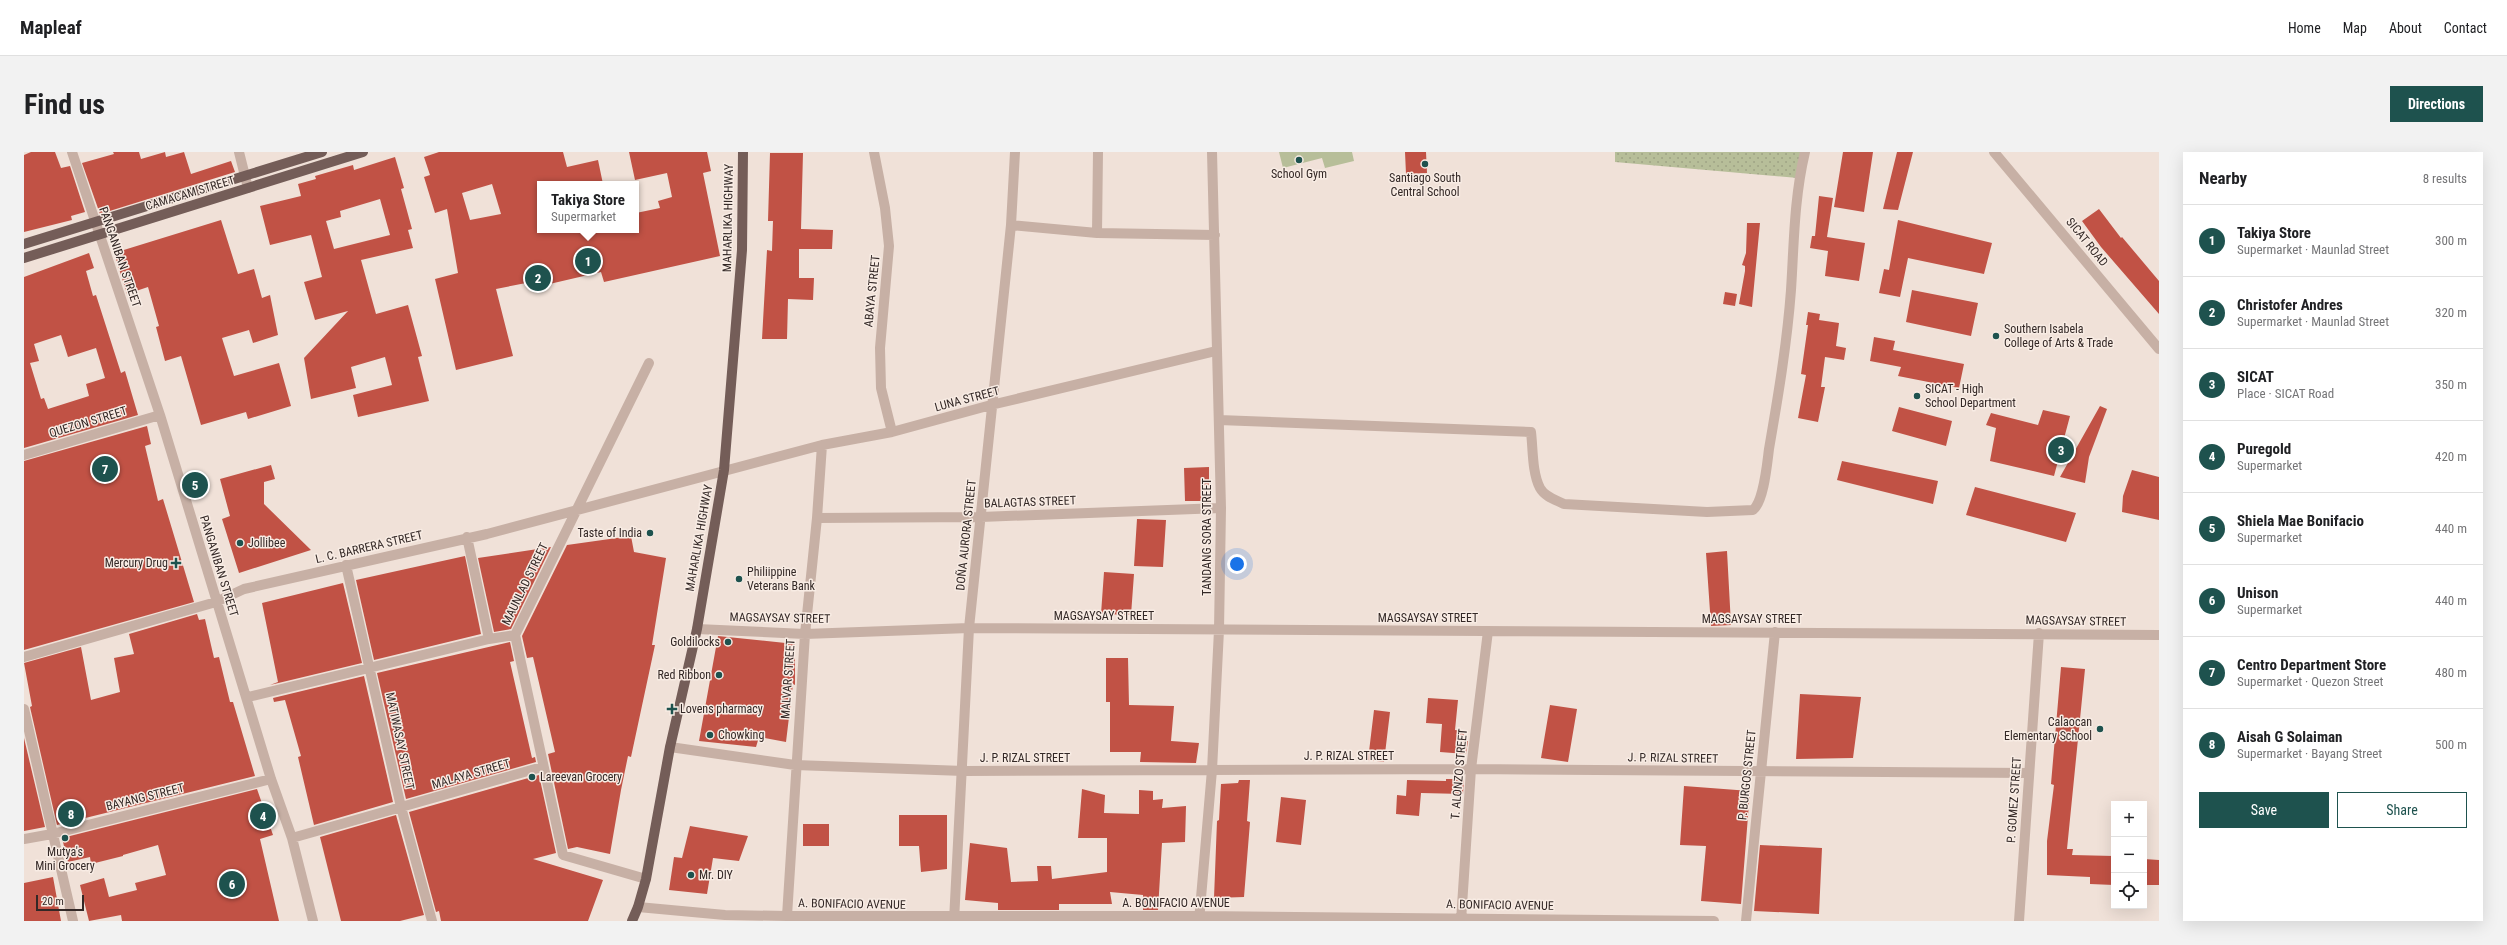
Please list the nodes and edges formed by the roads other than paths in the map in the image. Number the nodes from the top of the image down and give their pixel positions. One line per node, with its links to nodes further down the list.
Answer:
1 (72, 152): 14 (street, PANGANIBAN STREET)
2 (239, 152): 12 (street)
3 (322, 152): 12 (main road, CAMACAM STREET)
4 (363, 152): 13 (main road, CAMACAM STREET)
5 (742, 152): 30 (main road, MAHARLIKA HIGHWAY)
6 (874, 152): 27 (street, ABAYA STREET)
7 (1015, 152): 15 (street, DOÑA AURORA STREET)
8 (1098, 152): 16 (street)
9 (1212, 152): 18 (street, TANDANG SORA STREET)
10 (1805, 152): 26 (street)
11 (1994, 152): 21 (street, SICAT ROAD)
12 (245, 176): 13 (street); 14 (main road, CAMACAM STREET)
13 (248, 188): 17 (main road, CAMACAM STREET)
14 (94, 222): 17 (street, PANGANIBAN STREET); 19 (main road, CAMACAM STREET)
15 (1011, 225): 16 (street); 24 (street, DOÑA AURORA STREET)
16 (1097, 233): 18 (street)
17 (99, 235): 20 (main road, CAMACAM STREET); 25 (street, PANGANIBAN STREET)
18 (1215, 235): 22 (street, TANDANG SORA STREET)
19 (24, 244)
20 (24, 258)
21 (2159, 349)
22 (1216, 351): 24 (street, LUNA STREET); 26 (street, TANDANG SORA STREET)
23 (649, 363): 44 (street, MAUNLAD STREET)
24 (991, 405): 27 (street, LUNA STREET); 32 (street, DOÑA AURORA STREET)
25 (160, 415): 29 (street, QUEZON STREET); 36 (street, PANGANIBAN STREET)
26 (1219, 420): 31 (street, TANDANG SORA STREET)
27 (892, 432): 28 (street, LUNA STREET)
28 (822, 445): 30 (street, LUNA STREET); 33 (street, MALVAR STREET)
29 (24, 455)
30 (724, 470): 34 (street, L. C. BARRERA STREET); 38 (main road, MAHARLIKA HIGHWAY)
31 (1221, 508): 32 (street, BALAGTAS STREET); 39 (street, TANDANG SORA STREET)
32 (981, 517): 33 (street, BALAGTAS STREET); 37 (street, DOÑA AURORA STREET)
33 (817, 518): 43 (street, MALVAR STREET)
34 (467, 537): 35 (street, L. C. BARRERA STREET); 46 (street)
35 (346, 565): 36 (street, L. C. BARRERA STREET); 48 (street, MATIWASAY STREET)
36 (216, 602): 47 (street, L. C. BARRERA STREET); 49 (street, PANGANIBAN STREET)
37 (969, 628): 39 (street, MAGSAYSAY STREET); 43 (street, MAGSAYSAY STREET); 56 (street, DOÑA AURORA STREET)
38 (697, 629): 43 (street, MAGSAYSAY STREET); 51 (main road, MAHARLIKA HIGHWAY)
39 (1219, 630): 40 (street, MAGSAYSAY STREET); 55 (street, TANDANG SORA STREET)
40 (1488, 631): 41 (street, MAGSAYSAY STREET); 54 (street, T. ALONZO STREET)
41 (1775, 632): 42 (street, MAGSAYSAY STREET); 57 (street, P. BURGOS STREET)
42 (2039, 633): 45 (street, MAGSAYSAY STREET); 58 (street, P. GOMEZ STREET)
43 (805, 634): 52 (street, MALVAR STREET)
44 (515, 635): 46 (street, MAUNLAD STREET); 53 (street)
45 (2159, 635)
46 (488, 639): 48 (street, MAUNLAD STREET)
47 (24, 657)
48 (370, 668): 49 (street, MAUNLAD STREET); 60 (street, MATIWASAY STREET)
49 (248, 697): 59 (street, PANGANIBAN STREET)
50 (24, 709): 61 (street)
51 (670, 747): 52 (street, J. P. RIZAL STREET); 64 (main road, MAHARLIKA HIGHWAY)
52 (795, 765): 56 (street, J. P. RIZAL STREET); 66 (street, MALVAR STREET)
53 (542, 767): 60 (street, MALAYA STREET); 64 (street)
54 (1471, 769): 55 (street, J. P. RIZAL STREET); 57 (street, J. P. RIZAL STREET); 70 (street, T. ALONZO STREET)
55 (1212, 770): 56 (street, J. P. RIZAL STREET); 68 (street, TANDANG SORA STREET)
56 (964, 771): 69 (street, DOÑA AURORA STREET)
57 (1760, 772): 58 (street, J. P. RIZAL STREET); 76 (street, P. BURGOS STREET)
58 (2029, 772): 77 (street, P. GOMEZ STREET)
59 (271, 779): 61 (street, BAYANG STREET); 62 (street, PANGANIBAN STREET)
60 (401, 807): 62 (street, MALAYA STREET); 73 (street, MATIWASAY STREET)
61 (52, 834): 63 (street, BAYANG STREET); 71 (street)
62 (292, 838): 72 (street, PANGANIBAN STREET)
63 (24, 839)
64 (646, 878): 65 (main road, MAHARLIKA HIGHWAY)
65 (638, 907): 67 (street, A. BONIFACIO AVENUE); 74 (main road, MAHARLIKA HIGHWAY)
66 (787, 916): 67 (street, A. BONIFACIO AVENUE); 69 (street, A. BONIFACIO AVENUE)
67 (754, 918)
68 (1199, 918): 69 (street, A. BONIFACIO AVENUE); 70 (street, A. BONIFACIO AVENUE)
69 (954, 919)
70 (1462, 919): 75 (street, A. BONIFACIO AVENUE)
71 (73, 921)
72 (313, 921)
73 (432, 921)
74 (632, 921)
75 (1714, 921)
76 (1746, 921)
77 (2020, 921)

